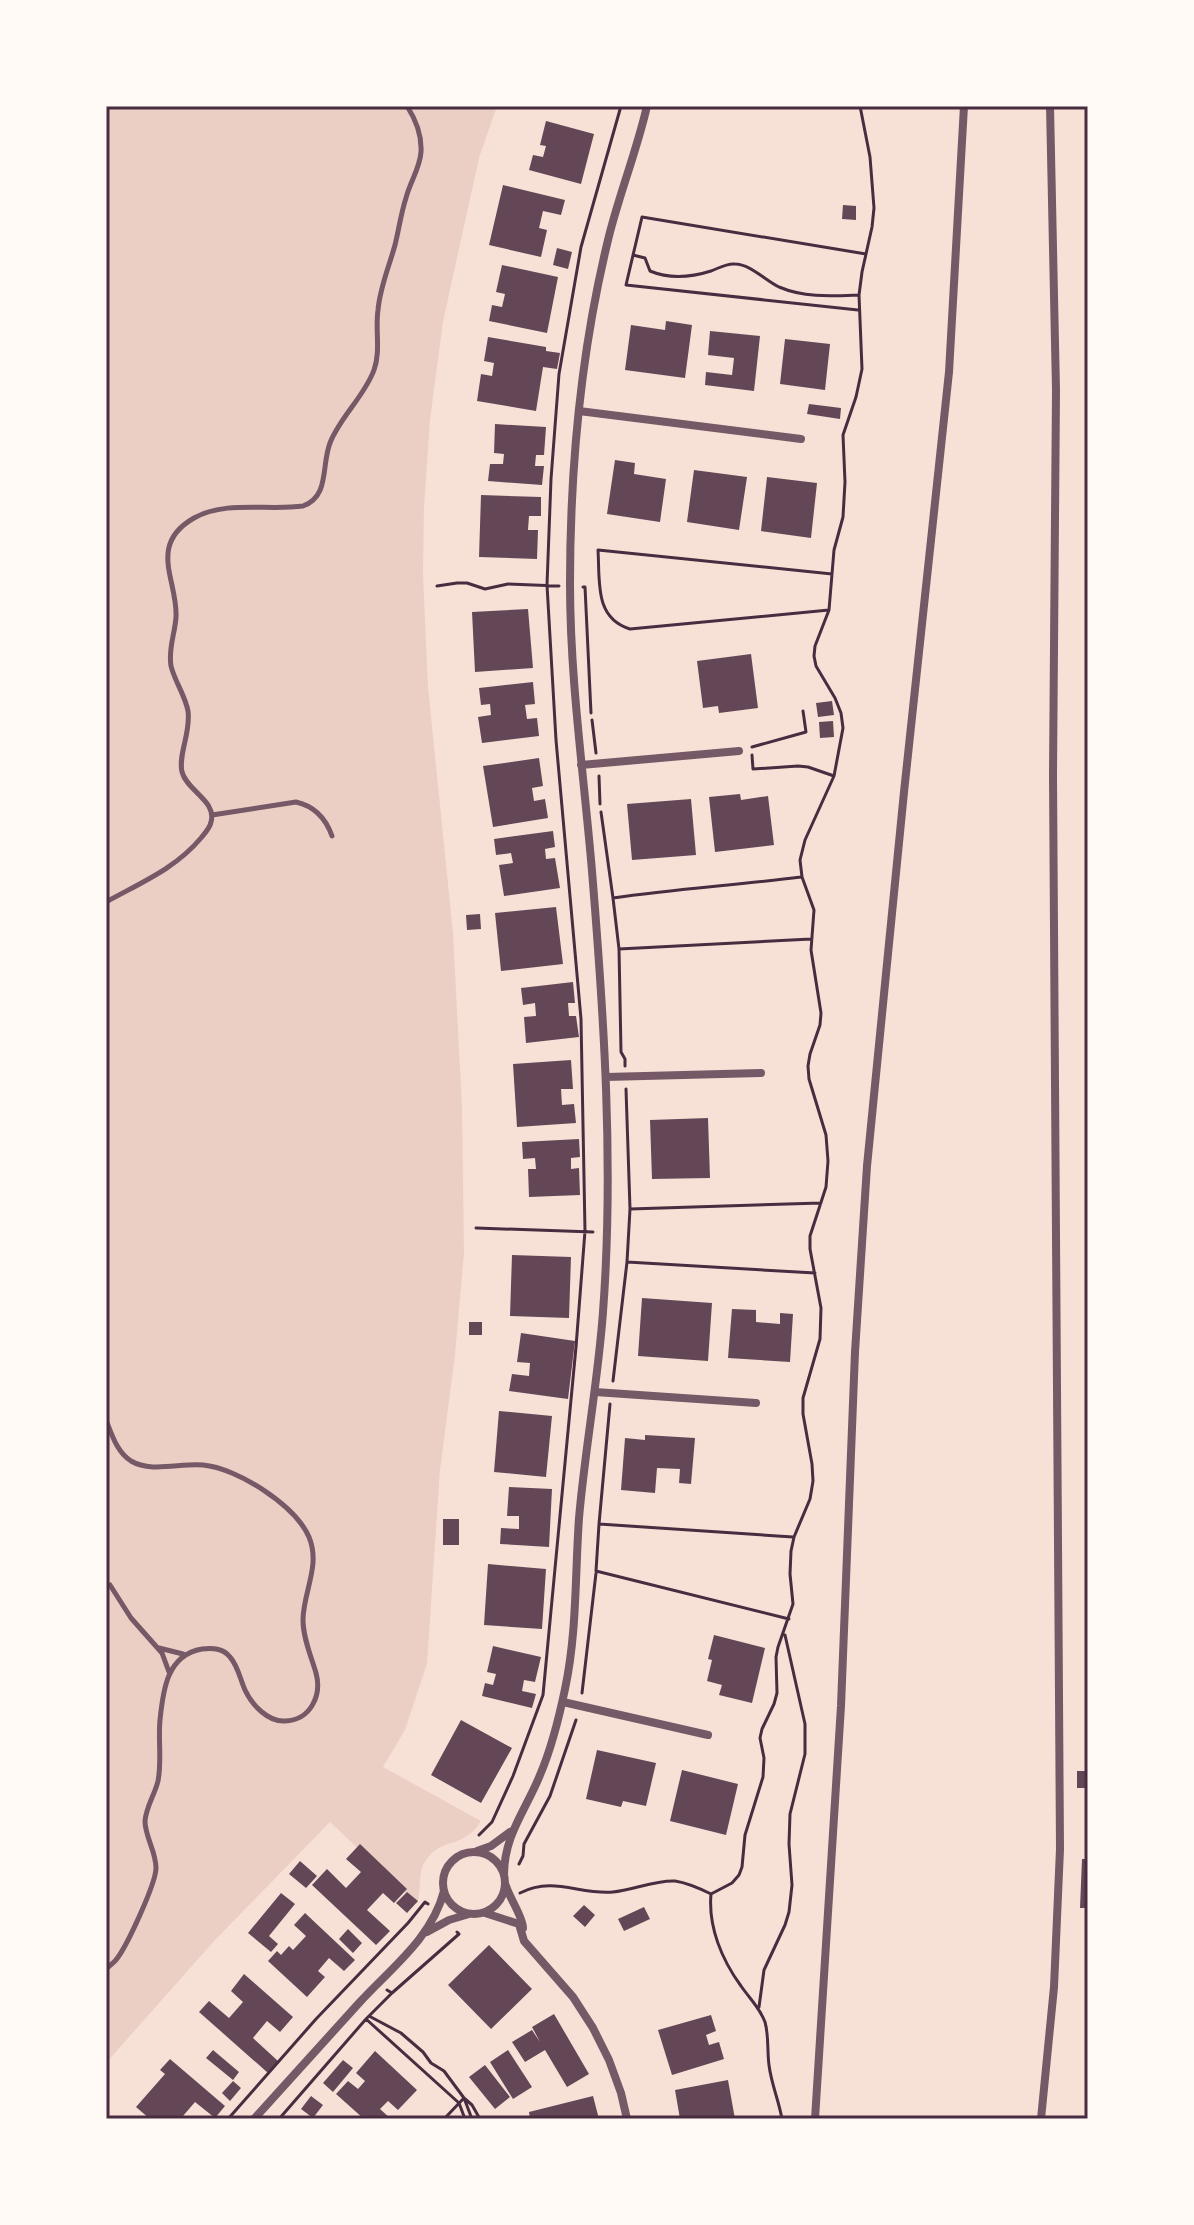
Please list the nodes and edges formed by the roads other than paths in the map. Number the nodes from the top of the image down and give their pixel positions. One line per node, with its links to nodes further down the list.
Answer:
1 (407, 106): 9 (lane)
2 (647, 106): 5 (street)
3 (964, 106): 34 (street)
4 (1050, 106): 35 (street)
5 (579, 411): 6 (street); 8 (street)
6 (801, 439)
7 (739, 751): 8 (street)
8 (581, 765): 13 (street)
9 (212, 815): 10 (lane); 11 (lane)
10 (332, 836)
11 (106, 902)
12 (761, 1073): 13 (street)
13 (606, 1077): 14 (street)
14 (595, 1392): 15 (street); 21 (street)
15 (756, 1403)
16 (106, 1420): 19 (lane)
17 (110, 1585): 18 (lane)
18 (158, 1647): 19 (lane); 20 (lane)
19 (185, 1654): 20 (lane)
20 (170, 1675): 31 (lane)
21 (563, 1702): 22 (street); 23 (street)
22 (708, 1735)
23 (513, 1829): 24 (street); 25 (street)
24 (477, 1851): 25 (street); 26 (street)
25 (505, 1880): 27 (street); 30 (street)
26 (444, 1891): 28 (street); 29 (street)
27 (485, 1913): 28 (street); 30 (street)
28 (469, 1914): 29 (street)
29 (426, 1932): 32 (street)
30 (524, 1941): 33 (street)
31 (106, 1969)
32 (254, 2119)
33 (627, 2119)
34 (815, 2119)
35 (1041, 2119)

